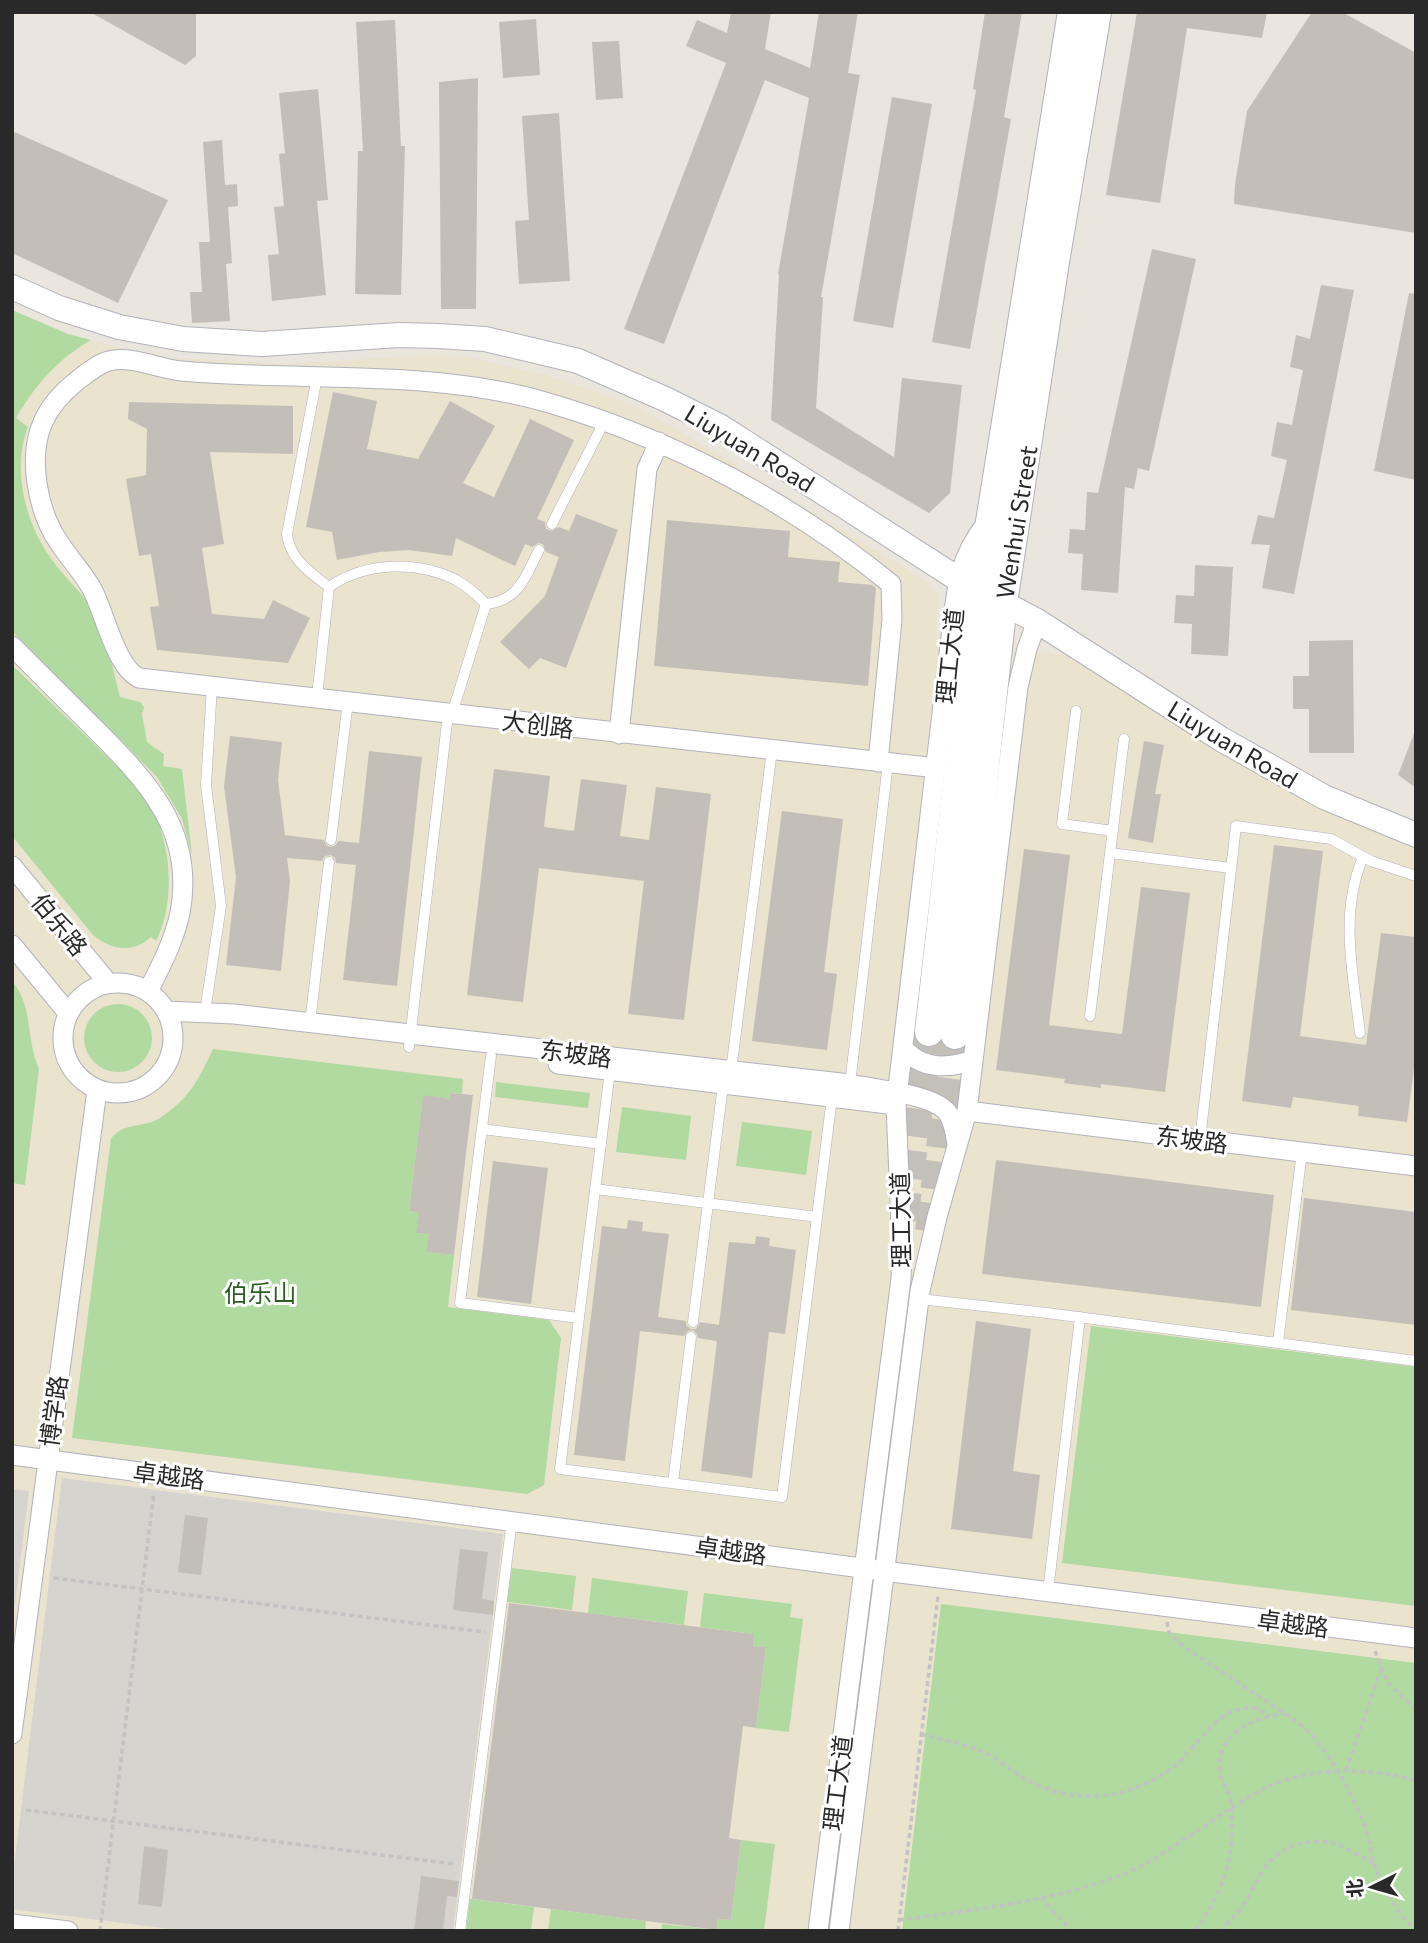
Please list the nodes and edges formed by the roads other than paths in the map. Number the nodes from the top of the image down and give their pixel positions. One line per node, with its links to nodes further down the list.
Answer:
1 (1072, 12): 10 (main road, Wenhui Street)
2 (1097, 12): 10 (main road, Wenhui Street)
3 (12, 287): 10 (street, Liuyuan Road)
4 (317, 377): 5 (street); 9 (lane); 14 (street, 大创路)
5 (604, 422): 6 (street); 7 (lane)
6 (659, 442): 19 (street); 22 (street)
7 (552, 524)
8 (539, 550): 11 (lane)
9 (329, 587): 11 (lane); 15 (lane)
10 (980, 591): 12 (street, Liuyuan Road); 23 (street, 理工大道); 41 (main road, Wenhui Street)
11 (486, 604): 18 (lane)
12 (1037, 621): 25 (street, Liuyuan Road); 46 (street, 理工大道)
13 (12, 646): 35 (street)
14 (212, 686): 15 (street, 大创路); 36 (lane)
15 (317, 697): 16 (street, 大创路)
16 (348, 701): 18 (street, 大创路); 26 (lane)
17 (1076, 711): 24 (lane)
18 (450, 714): 19 (street, 大创路); 43 (lane)
19 (619, 734): 21 (street, 大创路)
20 (1124, 739): 24 (lane)
21 (772, 750): 22 (street, 大创路); 48 (lane)
22 (883, 762): 23 (street, 大创路); 49 (lane)
23 (937, 768): 44 (street, 理工大道)
24 (1113, 831): 27 (lane)
25 (1416, 835)
26 (331, 840)
27 (1110, 852): 31 (lane); 38 (lane)
28 (1363, 857): 31 (lane); 32 (lane); 42 (lane)
29 (328, 862): 40 (lane)
30 (12, 866): 34 (street, 伯乐路)
31 (1231, 868): 55 (lane)
32 (1416, 876)
33 (12, 945): 37 (street, 伯乐路)
34 (108, 983): 35 (street); 37 (street)
35 (148, 991): 39 (street)
36 (205, 1012): 39 (street, 东坡路); 40 (street, 东坡路)
37 (68, 1013): 50 (street)
38 (1090, 1016)
39 (168, 1017): 43 (street, 东坡路); 50 (street)
40 (310, 1023): 43 (street, 东坡路)
41 (942, 1033)
42 (1360, 1033)
43 (409, 1041): 45 (street, 东坡路); 48 (street, 东坡路)
44 (903, 1048): 46 (street); 52 (street, 理工大道)
45 (491, 1056): 47 (street, 东坡路); 54 (lane)
46 (973, 1060): 53 (street, 理工大道)
47 (610, 1071): 48 (street, 东坡路); 56 (lane)
48 (727, 1078): 49 (street, 东坡路); 51 (street, 东坡路); 61 (lane)
49 (850, 1084): 52 (street, 东坡路)
50 (97, 1090): 71 (street, 博学路)
51 (832, 1097): 52 (street, 东坡路); 62 (lane)
52 (897, 1100): 57 (street, 东坡路); 74 (street, 理工大道)
53 (967, 1111): 55 (street, 东坡路); 57 (street, 理工大道)
54 (482, 1129): 56 (lane); 65 (lane)
55 (1200, 1140): 58 (street, 东坡路)
56 (601, 1144): 60 (lane)
57 (957, 1145): 63 (street, 理工大道)
58 (1302, 1152): 59 (street, 东坡路); 68 (lane)
59 (1416, 1166)
60 (595, 1189): 61 (lane); 65 (lane)
61 (708, 1203): 62 (lane); 66 (lane)
62 (817, 1217): 72 (lane)
63 (919, 1299): 64 (lane); 75 (street, 理工大道)
64 (1080, 1317): 68 (lane); 76 (lane)
65 (579, 1318): 72 (lane)
66 (693, 1322)
67 (691, 1337): 72 (lane)
68 (1278, 1342): 69 (lane)
69 (1416, 1361)
70 (12, 1455): 71 (street, 卓越路)
71 (47, 1459): 73 (street, 卓越路); 78 (street, 博学路)
72 (673, 1483)
73 (512, 1520): 74 (street, 卓越路); 81 (lane)
74 (864, 1568): 75 (street, 卓越路); 82 (street, 理工大道)
75 (884, 1571): 76 (street, 卓越路); 83 (street, 理工大道)
76 (1048, 1592): 77 (street, 卓越路)
77 (1416, 1638)
78 (12, 1734)
79 (12, 1924): 80 (street)
80 (68, 1931)
81 (460, 1931)
82 (818, 1931)
83 (839, 1931)

